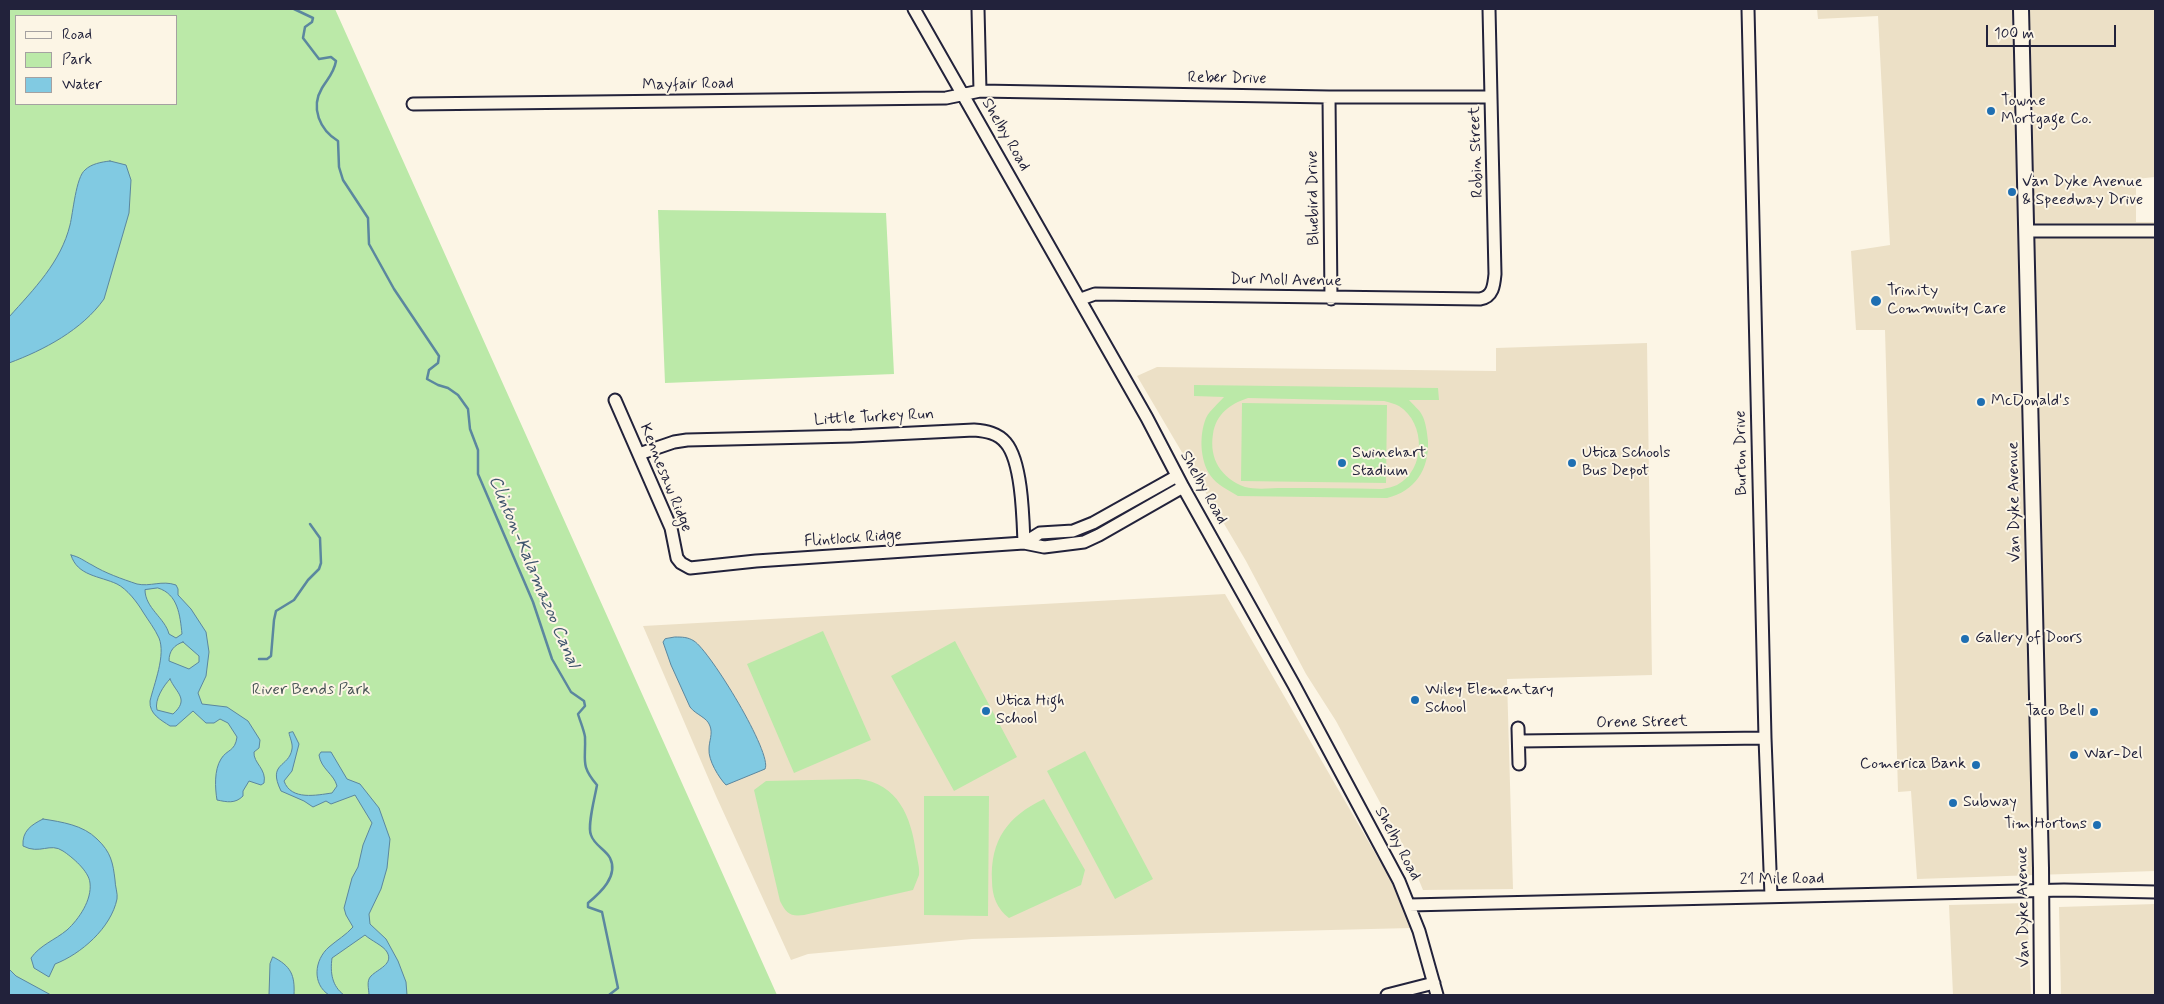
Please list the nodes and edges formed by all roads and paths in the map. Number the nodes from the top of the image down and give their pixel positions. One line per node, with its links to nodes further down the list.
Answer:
1 (914, 9): 7 (street, Shelby Road)
2 (978, 9): 6 (street)
3 (1489, 9): 9 (street, Robin Street)
4 (1748, 9): 25 (street, Burton Drive)
5 (2021, 9): 11 (main road, Van Dyke Avenue)
6 (980, 91): 7 (street, Reber Drive); 8 (street, Reber Drive)
7 (963, 95): 10 (street, Mayfair Road); 15 (street, Shelby Road)
8 (1328, 97): 9 (street, Reber Drive); 14 (street, Bluebird Drive)
9 (1492, 97): 13 (street, Robin Street)
10 (413, 104)
11 (2026, 231): 12 (street); 28 (main road, Van Dyke Avenue)
12 (2155, 231)
13 (1490, 294): 14 (street, Dur Moll Avenue)
14 (1331, 298): 15 (street, Dur Moll Avenue)
15 (1081, 299): 18 (street, Shelby Road)
16 (615, 400): 17 (street, Kennesaw Ridge)
17 (639, 454): 22 (street, Little Turkey Run); 23 (street, Kennesaw Ridge)
18 (1177, 476): 19 (street, Shelby Road); 20 (street, Flintlock Ridge)
19 (1183, 487): 21 (street, Flintlock Ridge); 31 (street, Shelby Road)
20 (1099, 519): 21 (street); 22 (street, Flintlock Ridge)
21 (1105, 532): 22 (street, Flintlock Ridge)
22 (1024, 543): 23 (street, Flintlock Ridge)
23 (685, 566)
24 (1518, 728): 26 (street)
25 (1765, 738): 26 (street, Orene Street); 30 (street, Burton Drive)
26 (1518, 741): 27 (street)
27 (1519, 764)
28 (2042, 890): 29 (street, 21 Mile Road); 30 (street, 21 Mile Road); 35 (main road, Van Dyke Avenue)
29 (2155, 892)
30 (1771, 896): 31 (street, 21 Mile Road)
31 (1410, 905): 32 (street, Shelby Road)
32 (1434, 983): 33 (street); 34 (street, Shelby Road)
33 (1387, 995)
34 (1438, 995)
35 (2042, 995)

